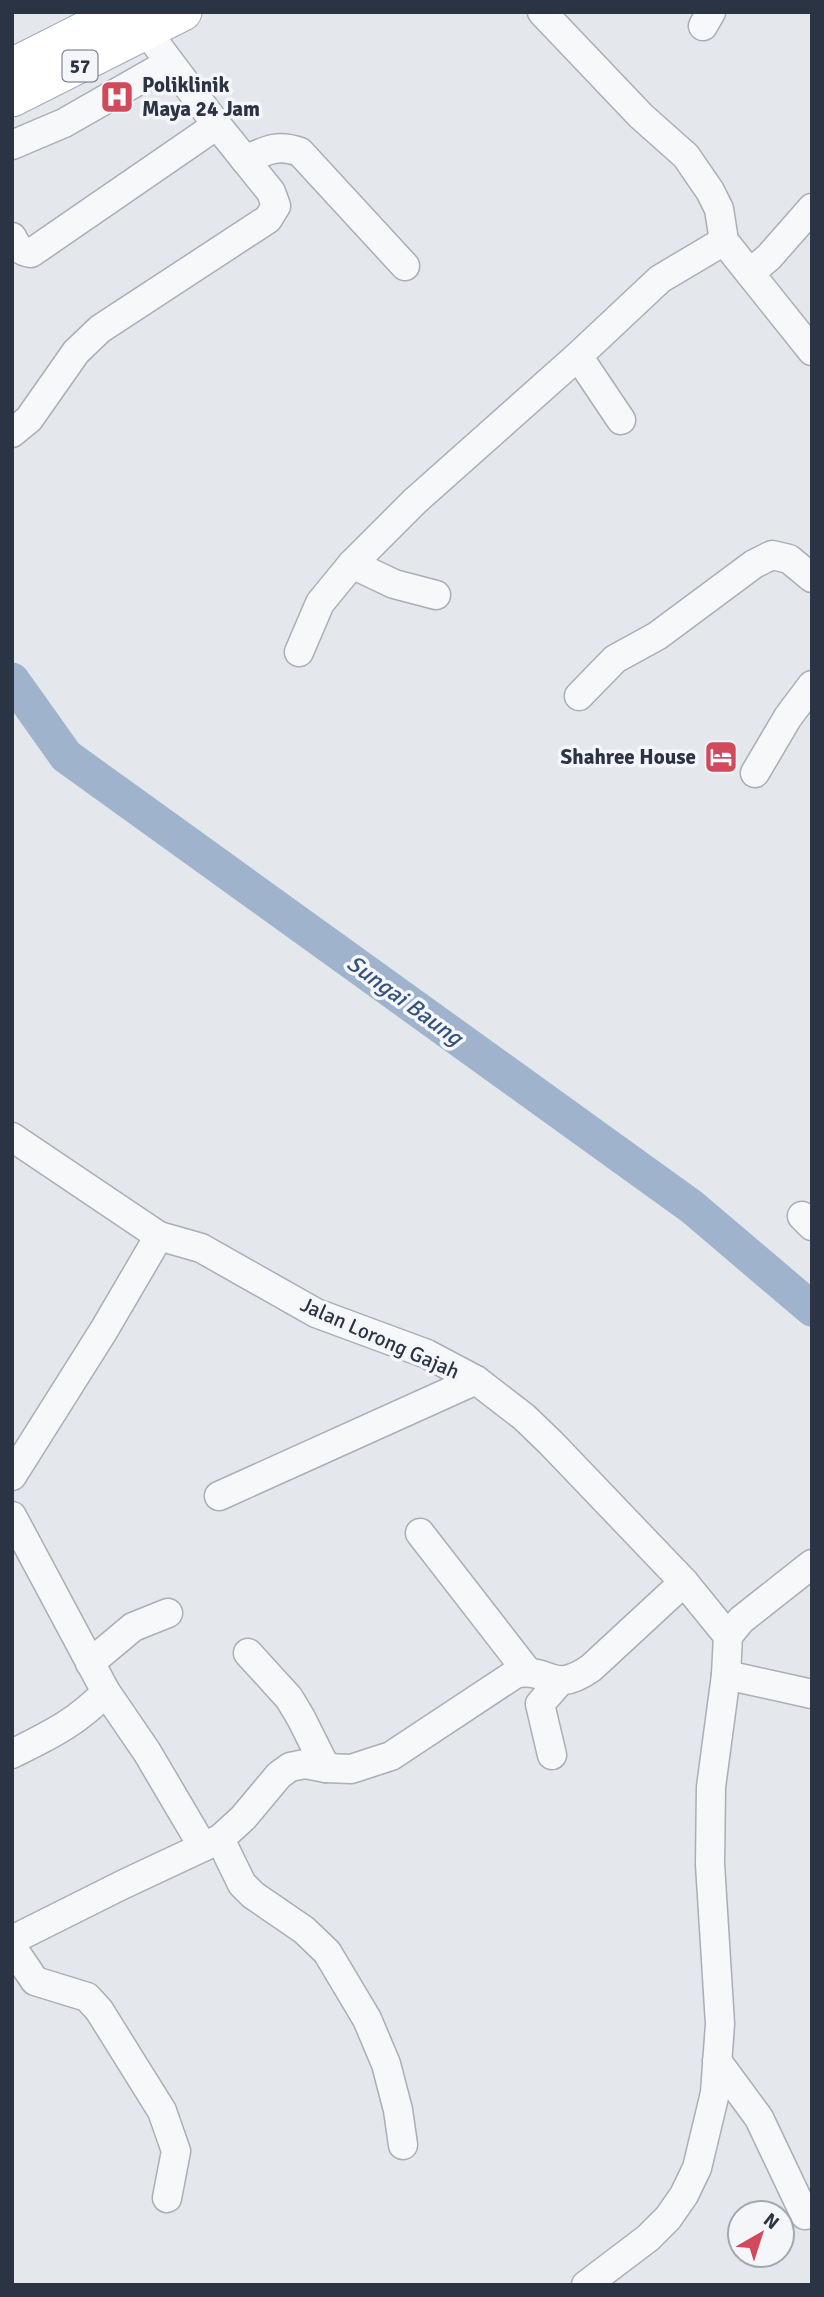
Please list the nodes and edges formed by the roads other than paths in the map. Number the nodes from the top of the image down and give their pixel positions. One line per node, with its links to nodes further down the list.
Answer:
1 (183, 12): 3 (main road, 57)
2 (542, 12): 12 (street)
3 (134, 22): 4 (street); 5 (main road, 57); 6 (main road, 57)
4 (169, 63): 7 (street); 8 (street)
5 (12, 67)
6 (12, 99)
7 (217, 125): 9 (street); 11 (street)
8 (12, 145)
9 (245, 160): 13 (street); 18 (street)
10 (812, 208): 14 (street)
11 (12, 237)
12 (724, 240): 14 (street); 16 (street)
13 (405, 266)
14 (750, 273): 15 (street)
15 (812, 351)
16 (578, 356): 17 (street); 19 (street)
17 (621, 420)
18 (12, 433)
19 (352, 564): 21 (street); 22 (street)
20 (812, 578): 24 (street)
21 (436, 595)
22 (299, 652)
23 (812, 685): 25 (street)
24 (579, 696)
25 (755, 774)
26 (12, 1137): 27 (street, Jalan Lorong Gajah)
27 (159, 1236): 28 (street, Jalan Lorong Gajah); 29 (street)
28 (476, 1380): 30 (street); 34 (street, Jalan Lorong Gajah)
29 (12, 1476)
30 (219, 1496)
31 (12, 1516): 38 (street)
32 (420, 1533): 39 (street)
33 (812, 1564): 36 (street)
34 (684, 1582): 36 (street, Jalan Lorong Gajah); 41 (street)
35 (168, 1613): 38 (street)
36 (728, 1636): 40 (street)
37 (248, 1653): 46 (street)
38 (90, 1663): 42 (street)
39 (527, 1671): 41 (street); 46 (street)
40 (726, 1675): 43 (street); 50 (street)
41 (560, 1681): 45 (street)
42 (106, 1692): 44 (street); 47 (street)
43 (812, 1693)
44 (12, 1754)
45 (552, 1755)
46 (326, 1768): 47 (street)
47 (211, 1843): 48 (street); 51 (street)
48 (12, 1940)
49 (12, 1947): 52 (street)
50 (717, 2061): 53 (street); 54 (street)
51 (402, 2145)
52 (167, 2198)
53 (804, 2215)
54 (586, 2285)

